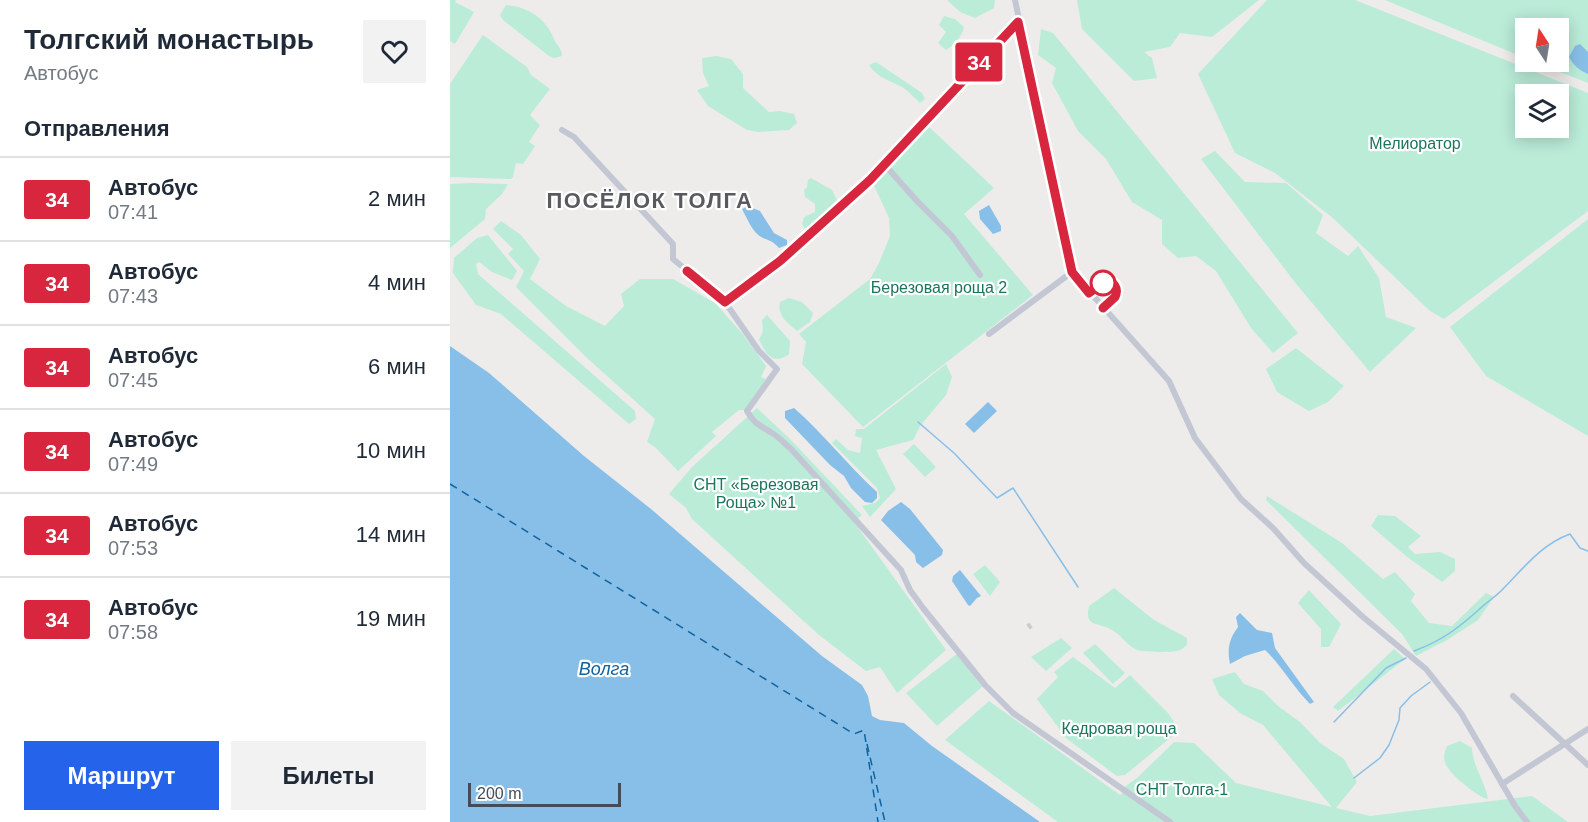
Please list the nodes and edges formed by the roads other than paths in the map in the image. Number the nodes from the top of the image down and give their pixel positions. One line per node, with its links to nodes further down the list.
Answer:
1 (1015, 0): 2 (street)
2 (1018, 22): 4 (street); 5 (street)
3 (562, 130): 7 (street)
4 (884, 164): 6 (street); 7 (street)
5 (1072, 272): 8 (street); 13 (street)
6 (980, 275)
7 (725, 302): 14 (street)
8 (989, 334)
9 (1513, 696): 11 (street)
10 (1588, 729): 11 (street)
11 (1565, 744): 12 (street); 13 (street)
12 (1588, 765)
13 (1502, 784): 15 (street)
14 (1170, 822)
15 (1527, 822)

